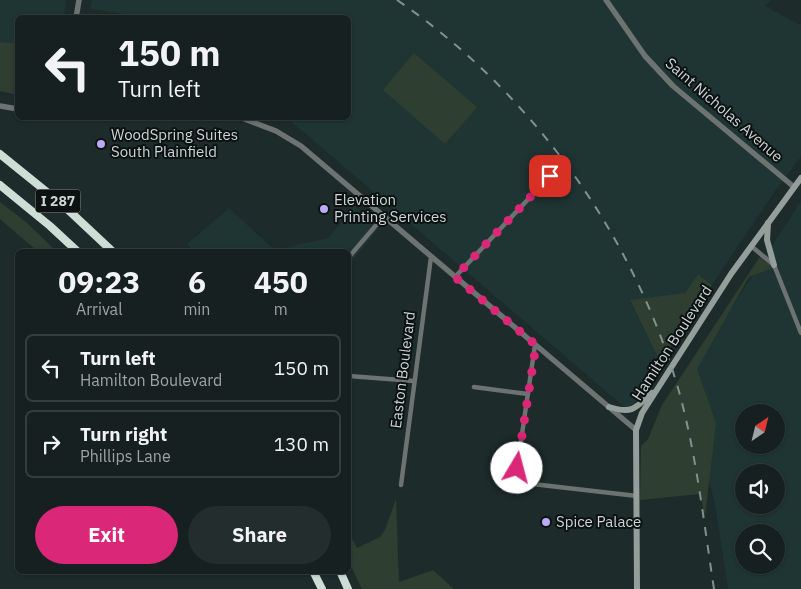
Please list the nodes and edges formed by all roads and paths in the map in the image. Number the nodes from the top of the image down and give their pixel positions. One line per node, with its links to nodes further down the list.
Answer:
1 (79, 0): 3 (street)
2 (606, 0): 11 (street, Saint Nicholas Avenue)
3 (76, 15)
4 (0, 106): 5 (street)
5 (15, 108)
6 (247, 120): 12 (street)
7 (0, 154): 16 (highway, I 287)
8 (550, 176): 20 (street)
9 (801, 178): 11 (main road, Hamilton Boulevard)
10 (0, 184): 15 (highway, I 287)
11 (794, 187): 13 (main road, Hamilton Boulevard)
12 (383, 217): 17 (street); 18 (street)
13 (768, 223): 14 (main road, Hamilton Boulevard); 19 (main road)
14 (751, 246): 19 (street); 26 (main road, Hamilton Boulevard)
15 (75, 249)
16 (110, 249)
17 (351, 255)
18 (431, 257): 20 (street); 24 (street, Easton Boulevard)
19 (774, 265): 21 (street)
20 (455, 277): 22 (street)
21 (801, 333)
22 (536, 345): 27 (street); 28 (street)
23 (351, 376): 24 (street)
24 (414, 381): 30 (street, Easton Boulevard)
25 (474, 386): 27 (street)
26 (658, 387): 28 (main road); 29 (main road, Hamilton Boulevard)
27 (528, 394): 31 (street)
28 (609, 407): 29 (street)
29 (636, 430): 31 (main road)
30 (401, 485)
31 (637, 496): 36 (main road)
32 (314, 574): 34 (highway)
33 (341, 574): 35 (highway)
34 (322, 589)
35 (348, 589)
36 (637, 589)

